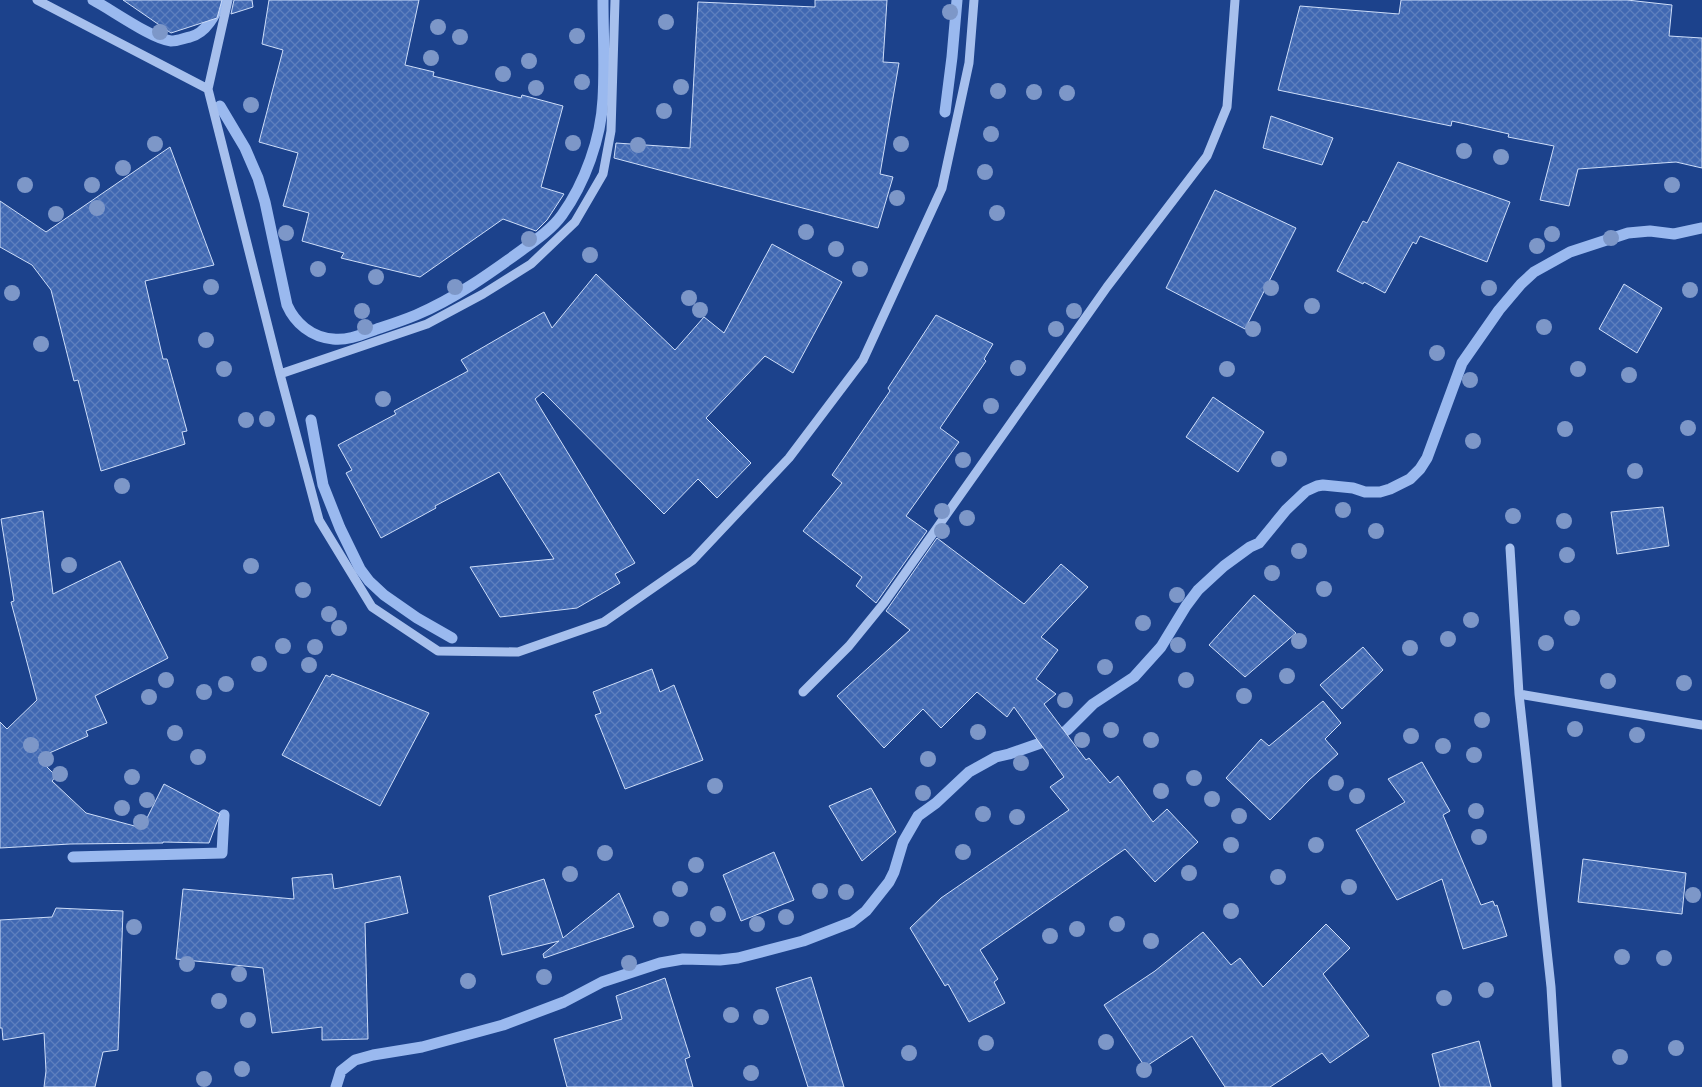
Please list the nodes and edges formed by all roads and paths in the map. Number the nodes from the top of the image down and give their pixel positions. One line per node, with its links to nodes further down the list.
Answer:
1 (37, 0): 6 (street)
2 (228, 0): 6 (street)
3 (614, 0): 7 (street)
4 (974, 0): 7 (street)
5 (1234, 0): 9 (street)
6 (208, 89): 7 (street)
7 (280, 374)
8 (1510, 548): 10 (street)
9 (803, 692)
10 (1518, 694): 11 (street); 12 (street)
11 (1702, 725)
12 (1557, 1087)

